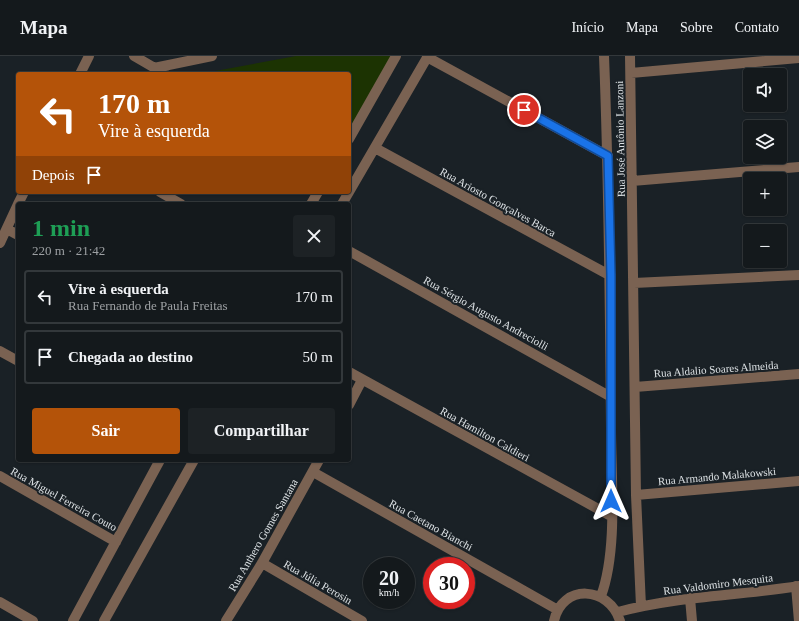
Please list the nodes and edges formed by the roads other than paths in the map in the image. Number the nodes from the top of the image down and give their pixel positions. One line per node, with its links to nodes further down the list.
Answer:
1 (89, 56): 10 (street)
2 (134, 56): 9 (street)
3 (212, 56): 9 (street)
4 (396, 56): 13 (street)
5 (604, 56): 15 (street, Rua José Antônio Lanzoni)
6 (630, 56): 12 (street, Rua José Antônio Lanzoni)
7 (428, 57): 14 (street); 15 (street)
8 (799, 58): 12 (street)
9 (154, 68): 11 (street)
10 (81, 72)
11 (161, 72)
12 (631, 73): 17 (street, Rua José Antônio Lanzoni)
13 (351, 135)
14 (375, 148): 18 (street); 27 (street, Rua Ariosto Gonçalves Barca)
15 (608, 156): 27 (street, Rua José Antônio Lanzoni)
16 (799, 167): 17 (street)
17 (632, 181): 28 (street, Rua José Antônio Lanzoni)
18 (351, 186)
19 (164, 194): 20 (street)
20 (178, 202)
21 (16, 209): 22 (street)
22 (7, 229): 23 (street); 24 (street)
23 (16, 234)
24 (0, 243)
25 (351, 252): 35 (street, Rua Sérgio Augusto Andreciolli)
26 (799, 275): 28 (street)
27 (611, 276): 35 (street, Rua José Antônio Lanzoni)
28 (634, 283): 34 (street, Rua José Antônio Lanzoni)
29 (0, 351): 30 (street)
30 (16, 360)
31 (351, 373): 33 (street, Rua Hamilton Caldieri)
32 (799, 374): 34 (street, Rua Aldalio Soares Almeida)
33 (362, 380): 36 (street); 44 (street, Rua Hamilton Caldieri)
34 (634, 387): 43 (street, Rua José Antônio Lanzoni)
35 (611, 397): 44 (street, Rua José Antônio Lanzoni)
36 (351, 401)
37 (159, 462): 45 (street)
38 (193, 462): 56 (street)
39 (318, 462): 40 (street, Rua Anthero Gomes Santana)
40 (313, 472): 46 (street, Rua Anthero Gomes Santana); 52 (street, Rua Caetano Bianchi)
41 (0, 476): 45 (street, Rua Miguel Ferreira Couto)
42 (799, 481): 43 (street, Rua Armando Malakowski)
43 (636, 495): 51 (street, Rua José Antônio Lanzoni)
44 (611, 516): 48 (street, Rua José Antônio Lanzoni)
45 (116, 542): 55 (street)
46 (262, 563): 57 (street, Rua Anthero Gomes Santana); 58 (street, Rua Júlia Perosin)
47 (797, 586): 49 (street, Rua Valdomiro Mesquita); 61 (street)
48 (601, 596): 52 (street); 53 (street)
49 (690, 598): 51 (street, Rua Valdomiro Mesquita); 60 (street)
50 (0, 602): 54 (street)
51 (641, 606): 53 (street, Rua Valdomiro Mesquita)
52 (558, 610): 59 (street)
53 (619, 617)
54 (33, 621)
55 (73, 621)
56 (104, 621)
57 (226, 621)
58 (362, 621)
59 (554, 621)
60 (692, 621)
61 (799, 621)

